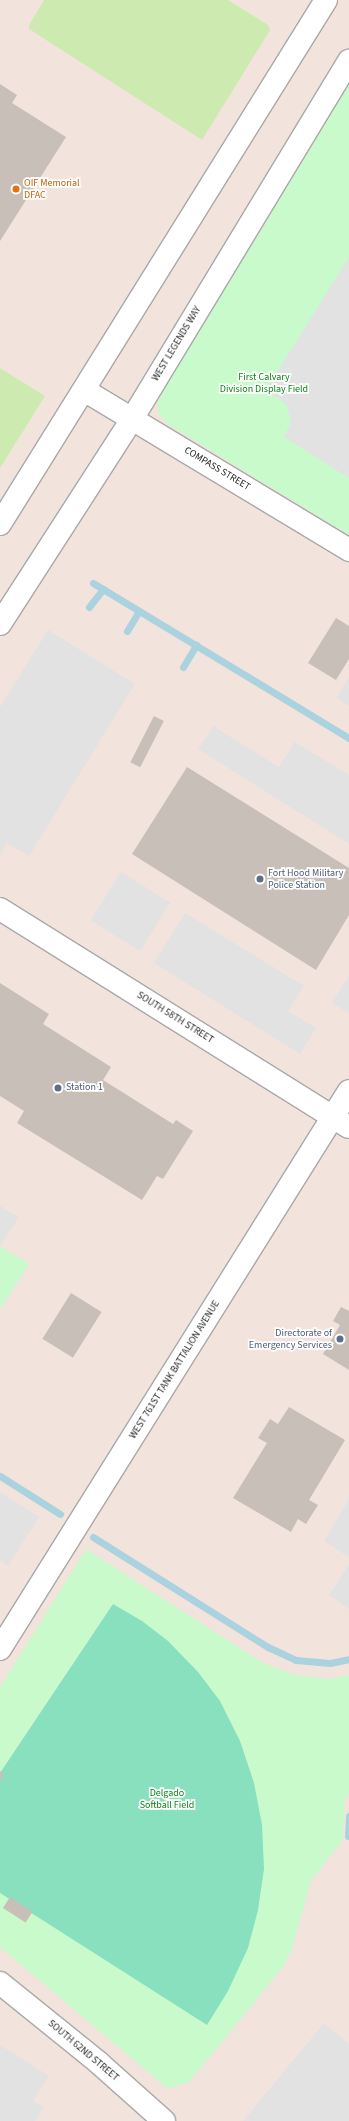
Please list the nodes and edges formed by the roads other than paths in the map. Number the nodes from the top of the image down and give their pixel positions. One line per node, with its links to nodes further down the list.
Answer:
1 (326, 0): 3 (street)
2 (349, 61): 4 (street, WEST LEGENDS WAY)
3 (84, 390): 4 (street, COMPASS STREET); 5 (street)
4 (132, 419): 6 (street, COMPASS STREET); 7 (street, WEST LEGENDS WAY)
5 (0, 524)
6 (349, 550)
7 (0, 624)
8 (0, 909): 10 (street, SOUTH 58TH STREET)
9 (349, 1091): 10 (street, WEST 761ST TANK BATTALION AVENUE)
10 (341, 1122): 11 (street, WEST 761ST TANK BATTALION AVENUE)
11 (0, 1648)
12 (0, 1983): 13 (street, SOUTH 62ND STREET)
13 (164, 2121)

